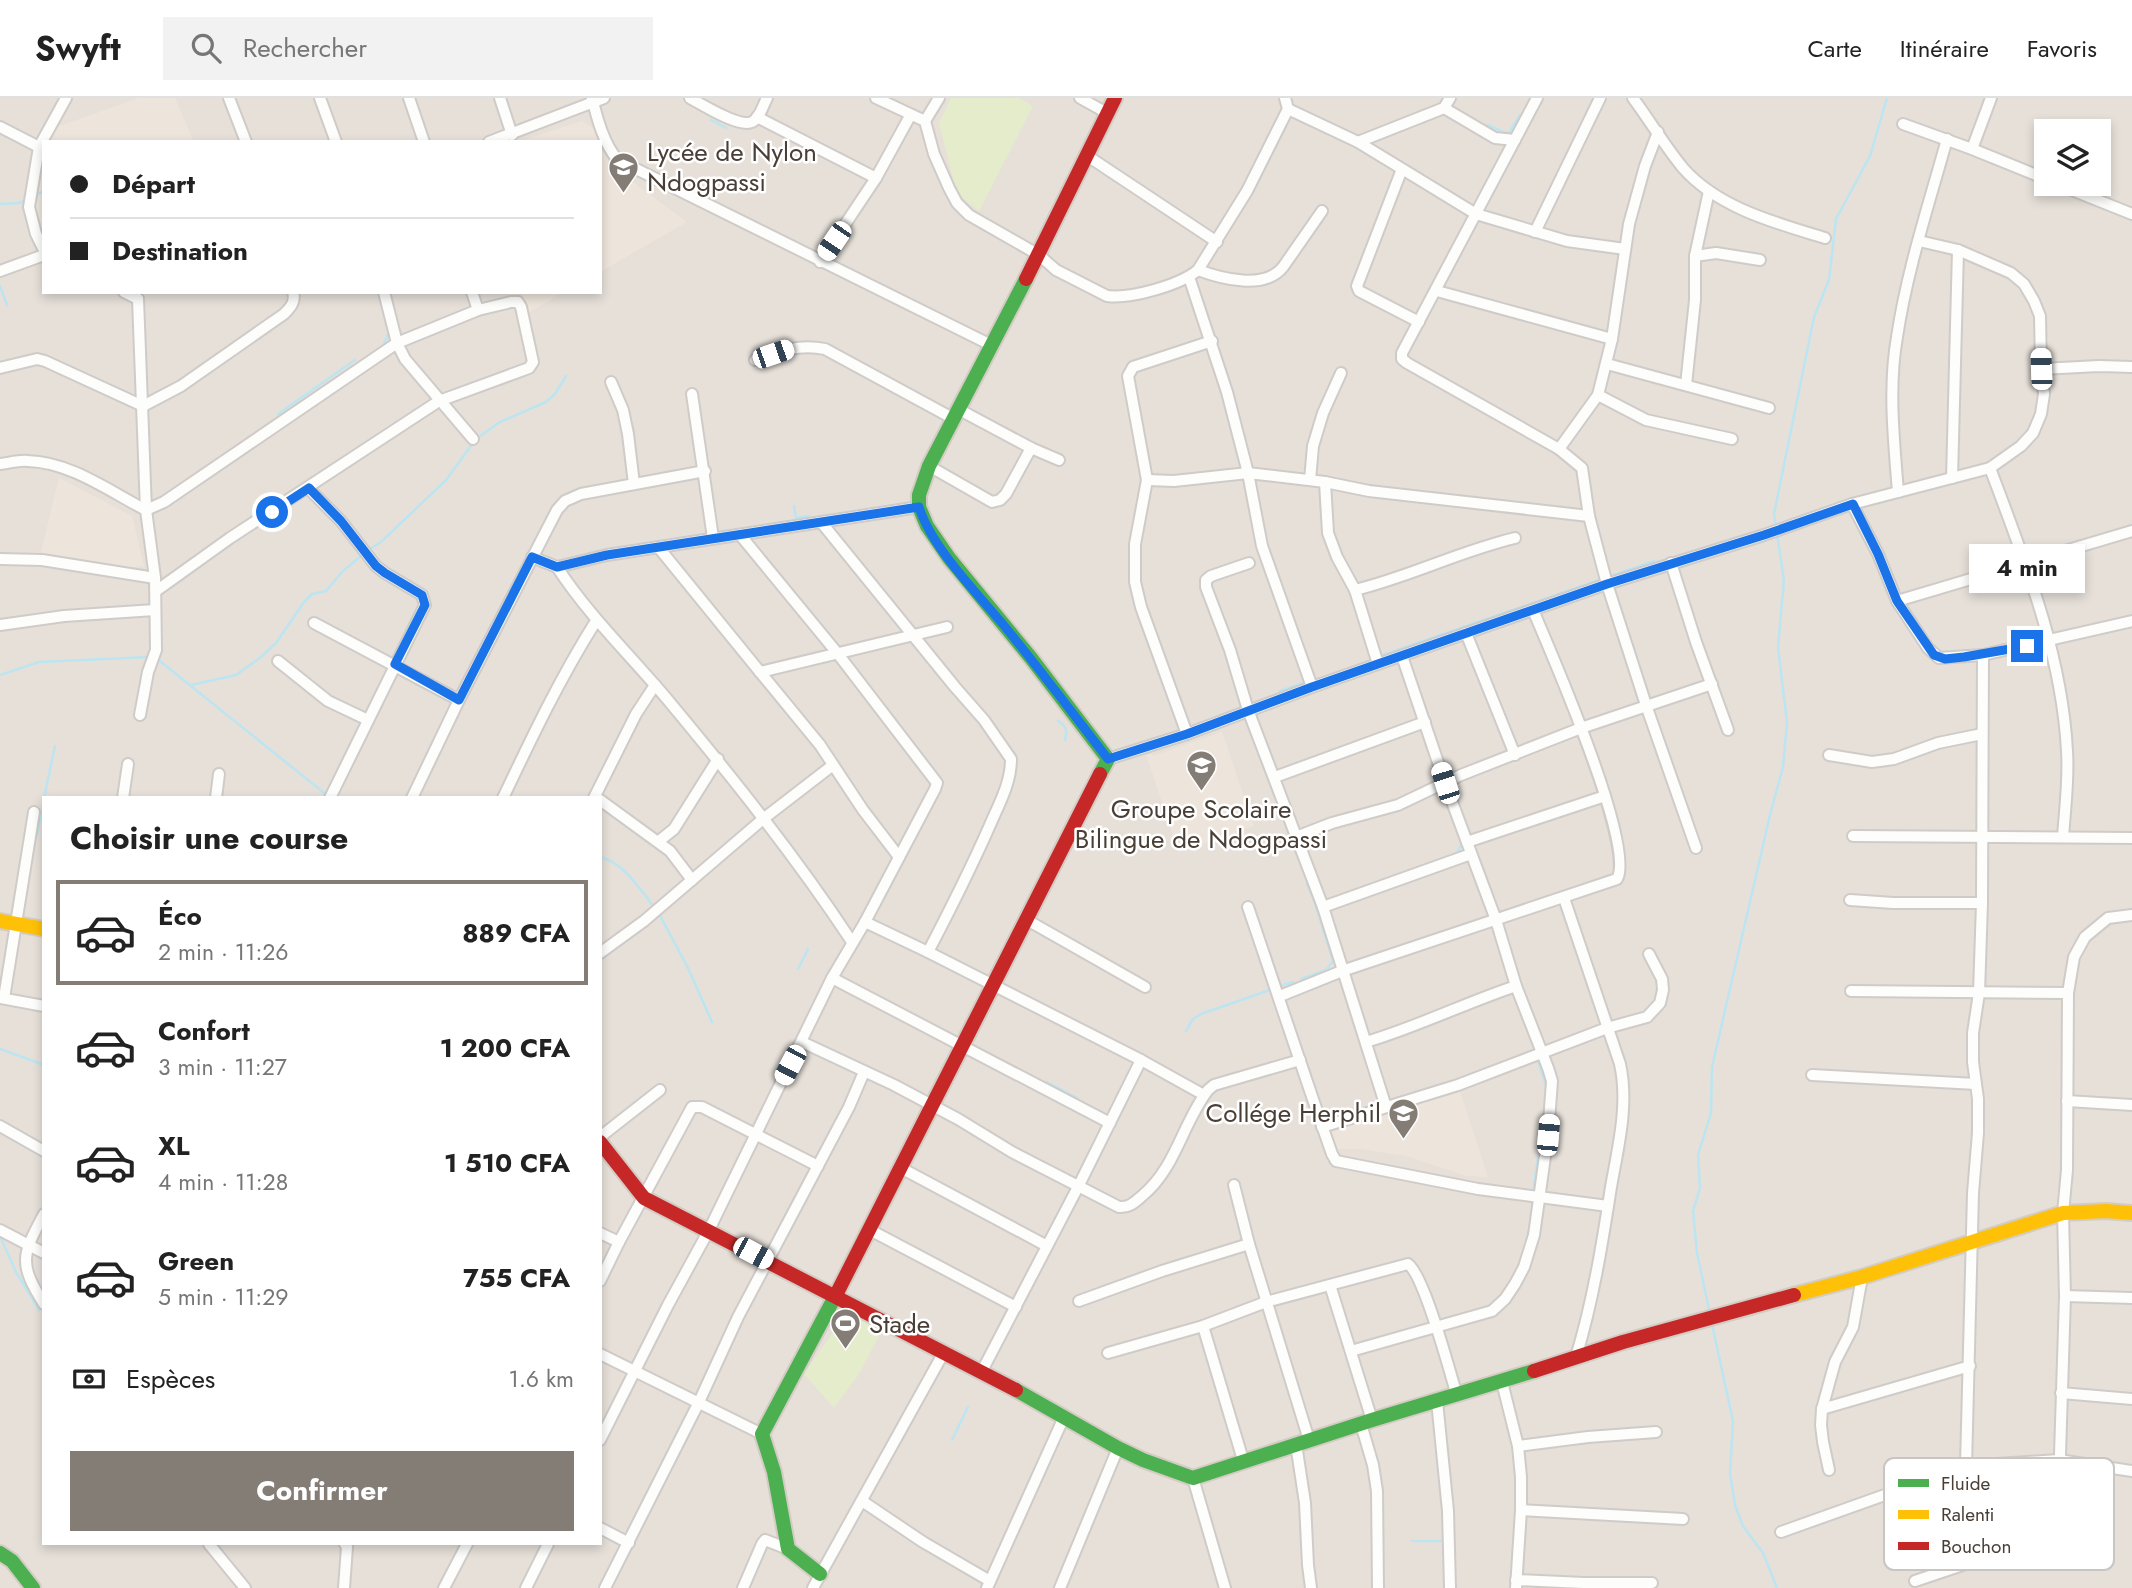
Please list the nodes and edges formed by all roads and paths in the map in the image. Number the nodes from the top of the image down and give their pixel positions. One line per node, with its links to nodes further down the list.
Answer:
1 (66, 98): 29 (street)
2 (229, 98): 30 (street)
3 (320, 98): 31 (street)
4 (409, 98): 32 (street)
5 (500, 98): 26 (street)
6 (690, 98): 21 (street)
7 (767, 98): 21 (street)
8 (876, 98): 20 (street)
9 (939, 98): 22 (street)
10 (1080, 98): 19 (street)
11 (1115, 98): 19 (main road)
12 (1537, 98): 34 (street)
13 (1600, 98): 49 (street)
14 (1633, 98): 25 (street)
15 (1991, 98): 38 (street)
16 (597, 99): 26 (street); 60 (street)
17 (1447, 103): 27 (street); 36 (street)
18 (1287, 104): 36 (street); 52 (street)
19 (1107, 113): 39 (main road)
20 (910, 116): 22 (street); 43 (street)
21 (757, 117): 43 (street)
22 (925, 121): 56 (street)
23 (1903, 124): 28 (street)
24 (0, 128): 37 (street)
25 (1658, 132): 44 (street); 54 (street)
26 (512, 135): 33 (street)
27 (1495, 138): 34 (street); 40 (street)
28 (1947, 139): 38 (street); 51 (street)
29 (43, 140)
30 (245, 140)
31 (335, 140)
32 (423, 140)
33 (496, 140)
34 (1515, 140): 40 (street)
35 (42, 142): 37 (street)
36 (1358, 142): 41 (street)
37 (39, 147): 53 (street)
38 (1972, 149): 42 (street)
39 (1087, 155): 52 (street); 56 (main road)
40 (1504, 159): 47 (street)
41 (1402, 169): 47 (street); 69 (street)
42 (2034, 174)
43 (876, 178): 60 (street)
44 (1709, 191): 50 (street); 58 (street)
45 (2086, 196): 48 (street)
46 (1322, 211): 62 (street)
47 (1476, 214): 49 (street); 63 (street)
48 (2132, 215)
49 (1535, 232): 54 (street)
50 (1825, 238)
51 (1919, 241): 55 (street); 104 (street)
52 (1217, 242): 62 (street)
53 (42, 246)
54 (1625, 249): 70 (street)
55 (1958, 250): 78 (street); 98 (street)
56 (1039, 255): 62 (street); 73 (main road)
57 (42, 256): 61 (street)
58 (1695, 256): 59 (street); 81 (street)
59 (1760, 260)
60 (820, 262): 73 (street)
61 (0, 271)
62 (1194, 273): 71 (street)
63 (1437, 291): 69 (street); 70 (street)
64 (294, 294): 85 (street)
65 (384, 294): 72 (street)
66 (473, 294): 68 (street)
67 (143, 296): 85 (street)
68 (478, 310): 72 (street); 84 (street)
69 (1419, 322): 91 (street)
70 (1612, 339): 75 (street)
71 (1212, 341): 97 (street); 99 (street)
72 (397, 344): 84 (street); 107 (street)
73 (993, 346): 87 (main road)
74 (755, 359): 87 (street)
75 (1607, 364): 81 (street); 83 (street)
76 (2132, 367): 78 (street)
77 (0, 368): 85 (street)
78 (2041, 369): 95 (street)
79 (1341, 373): 100 (street)
80 (611, 382): 102 (street)
81 (1686, 385): 86 (street)
82 (692, 394): 96 (street)
83 (1598, 395): 89 (street); 91 (street)
84 (439, 401): 88 (street); 103 (street)
85 (143, 406): 107 (street)
86 (1769, 408)
87 (956, 414): 90 (street); 94 (main road)
88 (473, 439)
89 (1732, 439)
90 (1031, 448): 92 (street); 94 (street)
91 (1559, 449): 108 (street)
92 (1059, 460)
93 (0, 464): 107 (street)
94 (929, 466): 106 (main road)
95 (1990, 468): 98 (street); 119 (street)
96 (705, 471): 102 (street); 112 (street)
97 (1248, 473): 99 (street); 100 (street); 145 (street)
98 (1952, 478): 104 (street)
99 (1147, 480): 154 (street)
100 (1310, 480): 101 (street)
101 (1325, 482): 108 (street); 124 (street)
102 (634, 484): 115 (street)
103 (309, 488): 123 (street); 140 (street)
104 (1898, 492): 105 (street)
105 (1853, 504): 118 (street); 125 (street)
106 (919, 507): 109 (street); 159 (main road)
107 (146, 510): 121 (street)
108 (1589, 516): 122 (street)
109 (821, 522): 111 (street); 134 (street)
110 (2132, 531): 119 (street)
111 (741, 536): 112 (street); 136 (street)
112 (713, 538): 114 (street)
113 (1515, 538): 124 (street)
114 (659, 548): 120 (street); 142 (street)
115 (532, 557): 120 (street); 146 (street)
116 (0, 559): 121 (street)
117 (1249, 563): 148 (street)
118 (1671, 563): 122 (street); 143 (street)
119 (2025, 564): 125 (street); 135 (street)
120 (557, 567): 128 (street)
121 (155, 578): 123 (street)
122 (1607, 584): 127 (street); 147 (street)
123 (156, 590): 126 (street)
124 (1354, 590): 141 (street)
125 (1897, 601): 137 (street)
126 (155, 610): 131 (street); 149 (street)
127 (1533, 610): 133 (street); 152 (street)
128 (596, 621): 144 (street); 169 (street)
129 (2132, 621): 135 (street)
130 (314, 623): 140 (street)
131 (0, 625)
132 (947, 627): 134 (street)
133 (1466, 633): 138 (street); 156 (street)
134 (915, 636): 136 (street); 200 (street)
135 (2050, 641): 137 (street); 177 (street)
136 (838, 654): 142 (street); 184 (street)
137 (1983, 655): 155 (street)
138 (1402, 656): 141 (street); 151 (street)
139 (278, 661): 150 (street)
140 (395, 664): 146 (street); 150 (street)
141 (1378, 664): 145 (street)
142 (760, 673): 161 (street)
143 (1712, 684): 147 (street); 153 (street)
144 (655, 685): 158 (street); 170 (street)
145 (1312, 687): 148 (street)
146 (459, 700): 168 (street)
147 (1646, 705): 152 (street); 182 (street)
148 (1248, 710): 154 (street); 163 (street)
149 (140, 715)
150 (368, 720): 167 (street)
151 (1425, 722): 163 (street); 164 (street)
152 (1581, 729): 156 (street); 171 (street)
153 (1728, 730)
154 (1187, 734): 159 (street)
155 (1982, 734): 157 (street); 175 (street)
156 (1515, 755): 164 (street)
157 (1829, 755)
158 (718, 759): 174 (street); 180 (street)
159 (1108, 759): 192 (main road)
160 (128, 764): 165 (street)
161 (832, 765): 174 (street); 184 (street)
162 (219, 774): 166 (street)
163 (1275, 777): 178 (street)
164 (1445, 783): 178 (street); 181 (street)
165 (123, 796)
166 (216, 796)
167 (331, 796)
168 (413, 796)
169 (504, 796)
170 (598, 796)
171 (1605, 796): 181 (street); 186 (street)
172 (602, 801): 180 (street)
173 (34, 812): 196 (street)
174 (764, 819): 185 (street); 199 (street)
175 (1981, 835): 176 (street); 177 (street); 188 (street)
176 (1853, 836)
177 (2063, 836): 179 (street)
178 (1296, 837): 190 (street)
179 (2132, 838)
180 (659, 841): 185 (street)
181 (1467, 842): 183 (street)
182 (1696, 848)
183 (1471, 854): 190 (street); 193 (street)
184 (899, 857): 195 (street)
185 (692, 880): 198 (street)
186 (1564, 898): 193 (street); 213 (street)
187 (1850, 900): 188 (street)
188 (1982, 903): 208 (street)
189 (1248, 907): 210 (street)
190 (1323, 907): 202 (street)
191 (2132, 915): 209 (street)
192 (1027, 919): 204 (main road); 205 (street)
193 (1496, 920): 202 (street); 206 (street)
194 (0, 921): 196 (main road)
195 (865, 922): 199 (street); 200 (street)
196 (16, 924): 197 (main road); 211 (street)
197 (42, 929)
198 (606, 941)
199 (852, 942): 203 (street)
200 (928, 952): 204 (street)
201 (1648, 954): 213 (street)
202 (1342, 971): 210 (street); 215 (street)
203 (832, 978): 214 (street); 216 (street)
204 (993, 986): 216 (main road); 218 (street)
205 (1145, 986)
206 (1516, 986): 215 (street); 217 (street)
207 (1851, 991): 208 (street)
208 (1979, 993): 209 (street); 222 (street)
209 (2068, 993): 225 (street)
210 (1279, 996): 219 (street)
211 (2, 998): 212 (street)
212 (42, 1006)
213 (1607, 1028): 217 (street); 242 (street)
214 (802, 1042): 220 (street); 232 (street)
215 (1366, 1042): 228 (street)
216 (962, 1044): 226 (main road); 229 (street)
217 (1541, 1052): 228 (street); 240 (street)
218 (1141, 1060): 224 (street); 229 (street)
219 (1300, 1060): 224 (street); 231 (street)
220 (864, 1072): 226 (street); 236 (street)
221 (1812, 1075): 222 (street)
222 (1976, 1084): 250 (street)
223 (660, 1090): 233 (street)
224 (1204, 1095): 238 (street)
225 (2067, 1101): 227 (street); 243 (street)
226 (930, 1105): 237 (main road); 238 (street)
227 (2132, 1105)
228 (1387, 1107): 231 (street)
229 (1110, 1123): 238 (street)
230 (0, 1126): 235 (street)
231 (1322, 1127): 240 (street)
232 (755, 1134): 236 (street); 241 (street); 247 (street)
233 (602, 1135)
234 (602, 1145): 241 (main road)
235 (42, 1150)
236 (818, 1166): 256 (street)
237 (901, 1168): 248 (main road); 254 (street)
238 (1079, 1185): 254 (street)
239 (1234, 1185): 252 (street)
240 (1540, 1197): 242 (street); 268 (street)
241 (644, 1198): 247 (main road); 251 (street)
242 (1608, 1206): 273 (street)
243 (2063, 1213): 244 (main road); 250 (main road); 261 (street)
244 (2132, 1213)
245 (42, 1218): 253 (street)
246 (0, 1230): 253 (street)
247 (709, 1230): 256 (main road); 276 (street)
248 (870, 1230): 260 (main road); 266 (street)
249 (602, 1234): 251 (street)
250 (1972, 1241): 258 (main road); 274 (street)
251 (619, 1242): 257 (street)
252 (1249, 1244): 264 (street); 265 (street)
253 (27, 1245): 255 (street); 263 (street)
254 (1047, 1246): 266 (street)
255 (42, 1252)
256 (769, 1261): 260 (main road); 282 (street)
257 (602, 1277)
258 (1862, 1277): 273 (main road); 283 (street)
259 (1330, 1286): 265 (street); 268 (street); 269 (street)
260 (834, 1296): 270 (main road); 287 (main road)
261 (2065, 1296): 262 (street); 278 (street)
262 (2132, 1298)
263 (42, 1301)
264 (1079, 1301)
265 (1266, 1302): 267 (street); 289 (street)
266 (1016, 1307): 275 (street)
267 (1203, 1326): 271 (street); 294 (street)
268 (1436, 1326): 269 (street); 279 (street)
269 (1351, 1350): 285 (street)
270 (944, 1352): 275 (main road); 300 (street)
271 (1108, 1353)
272 (602, 1355): 276 (street)
273 (1576, 1357): 277 (main road)
274 (1970, 1366): 283 (street); 292 (street)
275 (982, 1371): 284 (main road)
276 (635, 1372): 282 (street); 288 (street)
277 (1502, 1382): 279 (main road); 290 (street)
278 (2061, 1393): 280 (street); 293 (street)
279 (1457, 1396): 281 (main road)
280 (2132, 1399)
281 (1437, 1401): 285 (main road); 331 (street)
282 (699, 1402): 287 (street); 305 (street)
283 (1822, 1409): 296 (street)
284 (1064, 1417): 291 (main road); 316 (street)
285 (1366, 1422): 289 (main road); 330 (street)
286 (1656, 1432): 290 (street)
287 (762, 1434): 310 (main road)
288 (602, 1436)
289 (1303, 1442): 294 (main road); 329 (street)
290 (1518, 1446): 301 (street)
291 (1118, 1448): 298 (main road); 327 (street)
292 (1966, 1458)
293 (2059, 1458)
294 (1243, 1460): 298 (main road)
295 (2114, 1469): 297 (street)
296 (1829, 1470)
297 (2132, 1471)
298 (1193, 1478): 328 (street)
299 (1884, 1495): 304 (street)
300 (862, 1501): 313 (street); 316 (street)
301 (1521, 1510): 302 (street); 317 (street)
302 (1683, 1519)
303 (602, 1529): 305 (street)
304 (1782, 1532)
305 (629, 1543): 324 (street)
306 (210, 1545): 320 (street)
307 (346, 1545): 321 (street)
308 (466, 1545): 322 (street)
309 (548, 1545): 323 (street)
310 (788, 1549): 313 (main road); 325 (street)
311 (0, 1553): 319 (main road)
312 (1947, 1570): 314 (street)
313 (820, 1574): 326 (street)
314 (1914, 1581)
315 (1652, 1583): 318 (street)
316 (988, 1584)
317 (1516, 1584): 318 (street)
318 (1585, 1586)
319 (33, 1588)
320 (245, 1588)
321 (344, 1588)
322 (444, 1588)
323 (526, 1588)
324 (605, 1588)
325 (743, 1588)
326 (813, 1588)
327 (1060, 1588)
328 (1225, 1588)
329 (1311, 1588)
330 (1378, 1588)
331 (1450, 1588)

